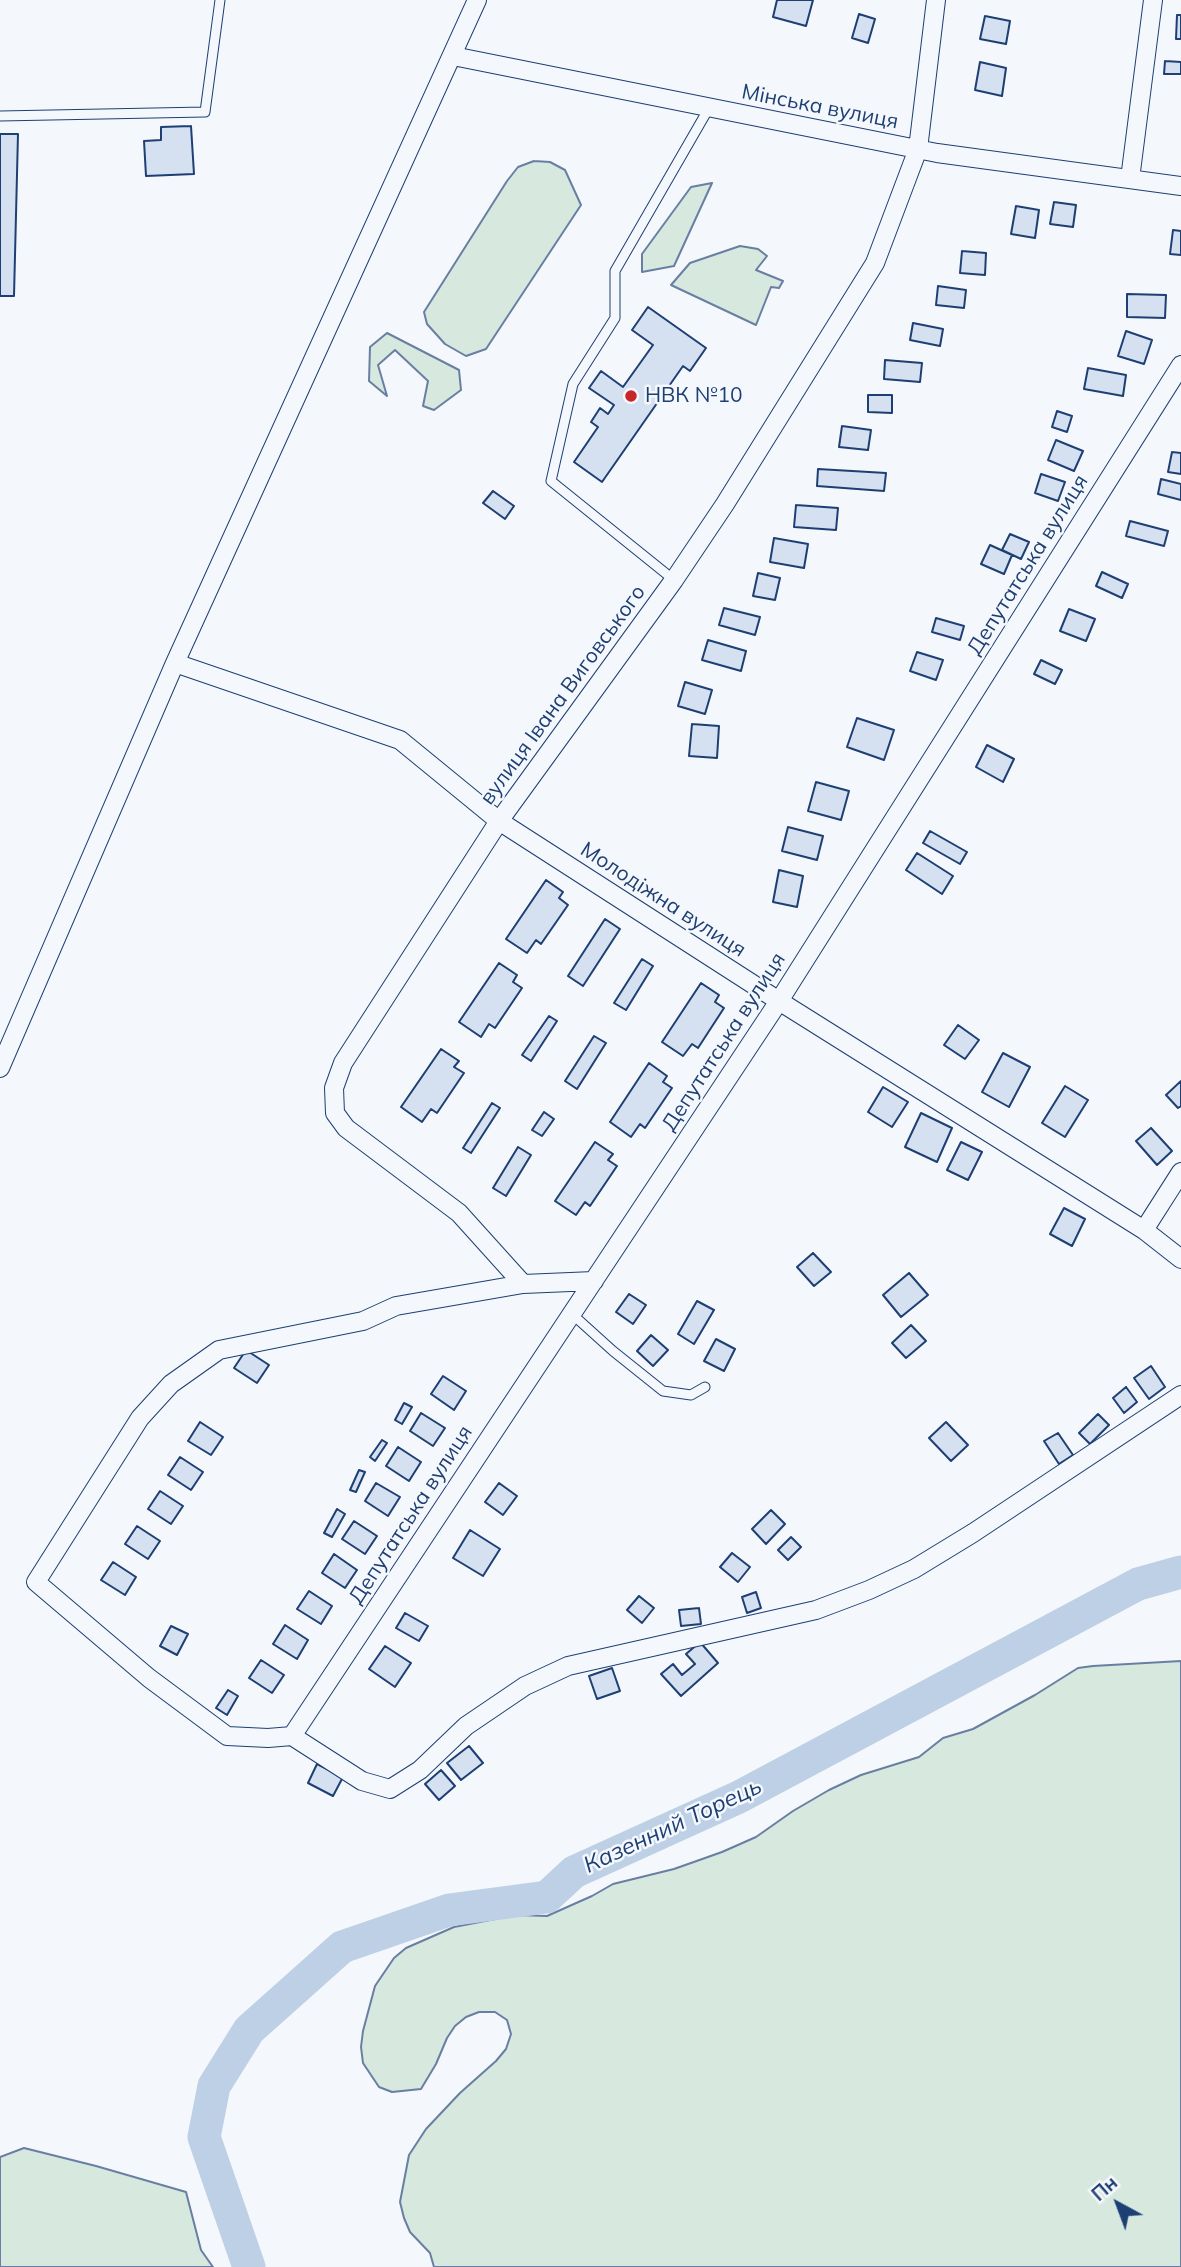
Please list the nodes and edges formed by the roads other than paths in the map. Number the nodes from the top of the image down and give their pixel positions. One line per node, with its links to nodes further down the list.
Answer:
1 (220, 0): 7 (lane)
2 (477, 0): 5 (street)
3 (936, 0): 8 (street, вулиця Івана Виговського)
4 (1153, 0): 9 (street)
5 (453, 56): 6 (street, Мінська вулиця); 13 (street)
6 (709, 108): 8 (street, Мінська вулиця); 12 (lane)
7 (0, 116)
8 (918, 149): 9 (street, Мінська вулиця); 12 (street, вулиця Івана Виговського)
9 (1130, 179): 10 (street, Мінська вулиця)
10 (1181, 186)
11 (1181, 365): 15 (street, Депутатська вулиця)
12 (674, 580): 14 (street, вулиця Івана Виговського)
13 (175, 663): 14 (street, Молодіжна вулиця); 16 (street)
14 (499, 821): 15 (street, Молодіжна вулиця); 21 (street, вулиця Івана Виговського)
15 (779, 1001): 18 (street, Молодіжна вулиця); 20 (street, Депутатська вулиця)
16 (0, 1068)
17 (1181, 1172): 18 (street)
18 (1143, 1230): 19 (street, Молодіжна вулиця)
19 (1181, 1259)
20 (594, 1281): 21 (street); 22 (street, Депутатська вулиця)
21 (523, 1284): 25 (street)
22 (572, 1314): 23 (lane); 25 (street, Депутатська вулиця)
23 (705, 1387)
24 (1181, 1395): 25 (street)
25 (292, 1737)

